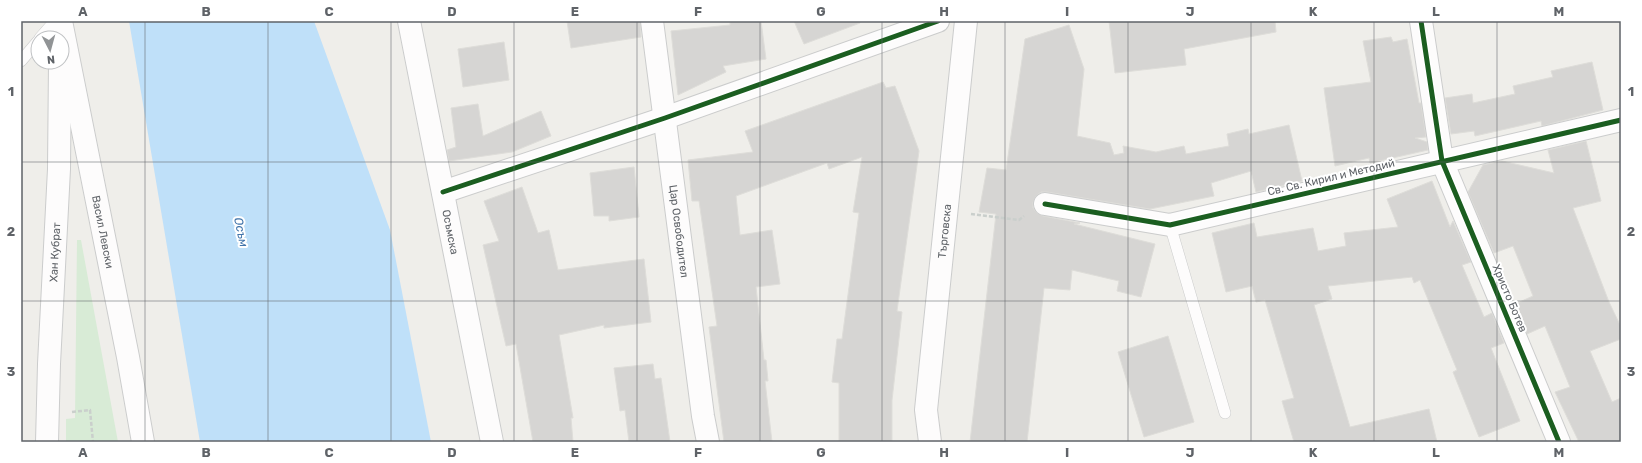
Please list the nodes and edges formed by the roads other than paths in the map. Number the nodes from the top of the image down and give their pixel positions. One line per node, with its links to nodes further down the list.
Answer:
1 (55, 21): 8 (lane)
2 (61, 21): 21 (street, Васил Левски)
3 (409, 21): 15 (street, Осъмска)
4 (652, 21): 12 (street, Цар Освободител)
5 (938, 21): 12 (street)
6 (966, 21): 24 (street, Търговска)
7 (1421, 21): 14 (street, Христо Ботев)
8 (47, 30)
9 (30, 50): 10 (lane)
10 (21, 61)
11 (60, 70): 20 (street, Хан Кубрат)
12 (665, 118): 15 (street); 23 (street, Цар Освободител)
13 (1621, 120): 14 (street, Св. Св. Кирил и Методий)
14 (1442, 161): 17 (street, Св. Св. Кирил и Методий); 19 (street, Христо Ботев)
15 (443, 192): 22 (street, Осъмска)
16 (1045, 204): 17 (street, Св. Св. Кирил и Методий)
17 (1170, 225): 18 (lane)
18 (1225, 413)
19 (1556, 441)
20 (47, 442)
21 (143, 442)
22 (492, 442)
23 (708, 442)
24 (930, 442)

